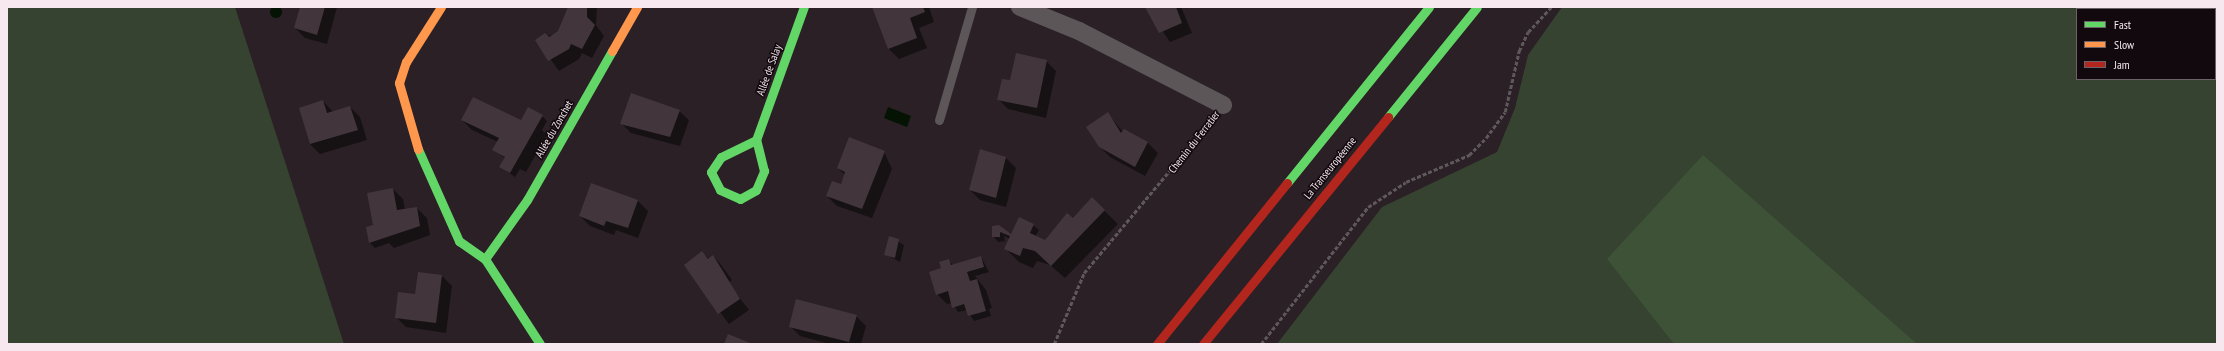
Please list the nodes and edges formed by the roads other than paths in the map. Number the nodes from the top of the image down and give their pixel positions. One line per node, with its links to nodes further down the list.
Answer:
1 (441, 7): 11 (main road)
2 (637, 7): 11 (main road, Allée du Zonchet)
3 (804, 7): 10 (main road, Allée de Salay)
4 (972, 7): 9 (lane)
5 (1020, 7): 8 (street, Chemin du Ferratier)
6 (1429, 7): 13 (main road)
7 (1477, 7): 14 (main road, La Transeuropéenne)
8 (1223, 105)
9 (939, 120)
10 (756, 140): 10 (main road)
11 (485, 259): 12 (main road)
12 (540, 344)
13 (1157, 344)
14 (1203, 344)

